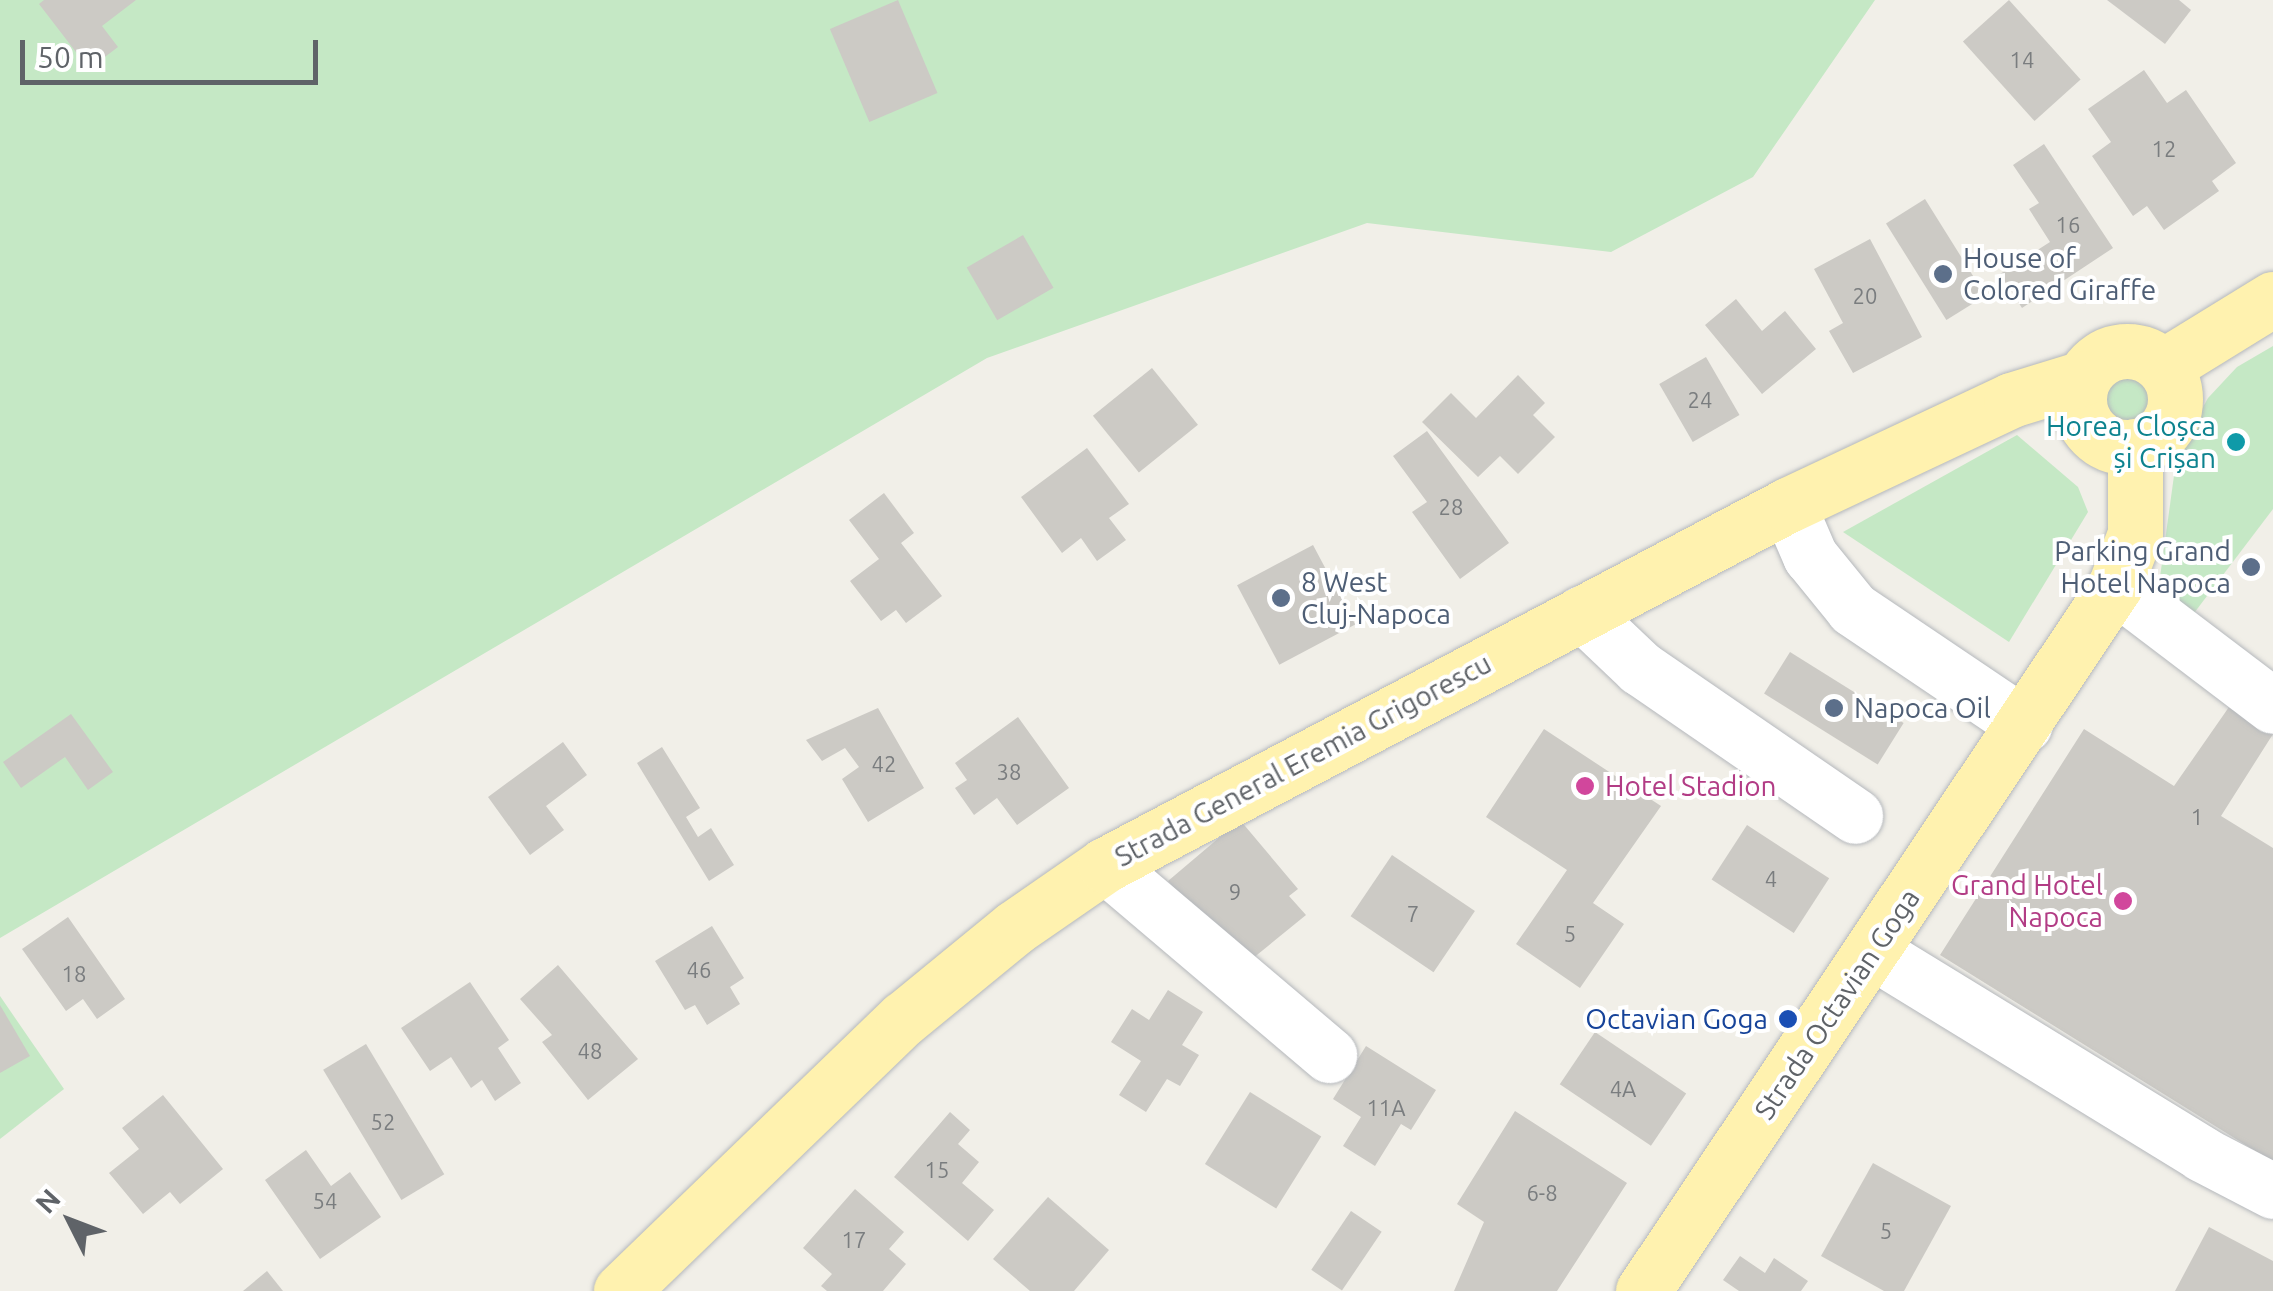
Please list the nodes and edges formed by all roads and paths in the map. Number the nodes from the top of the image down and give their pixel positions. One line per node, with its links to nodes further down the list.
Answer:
1 (2273, 299): 2 (main road)
2 (2164, 366): 3 (main road); 4 (main road)
3 (2084, 378): 4 (main road); 5 (main road, Strada General Eremia Grigorescu)
4 (2135, 446): 6 (main road, Strada Octavian Goga)
5 (1788, 505): 7 (main road, Strada General Eremia Grigorescu); 9 (street)
6 (2115, 586): 8 (street); 9 (main road, Strada Octavian Goga)
7 (1582, 613): 10 (street); 11 (main road, Strada General Eremia Grigorescu)
8 (2273, 706)
9 (2024, 724): 12 (main road, Strada Octavian Goga)
10 (1855, 816)
11 (1105, 865): 13 (street); 15 (main road, Strada General Eremia Grigorescu)
12 (1873, 952): 14 (street); 16 (main road, Strada Octavian Goga)
13 (1330, 1055)
14 (2273, 1191)
15 (622, 1291)
16 (1642, 1291)

